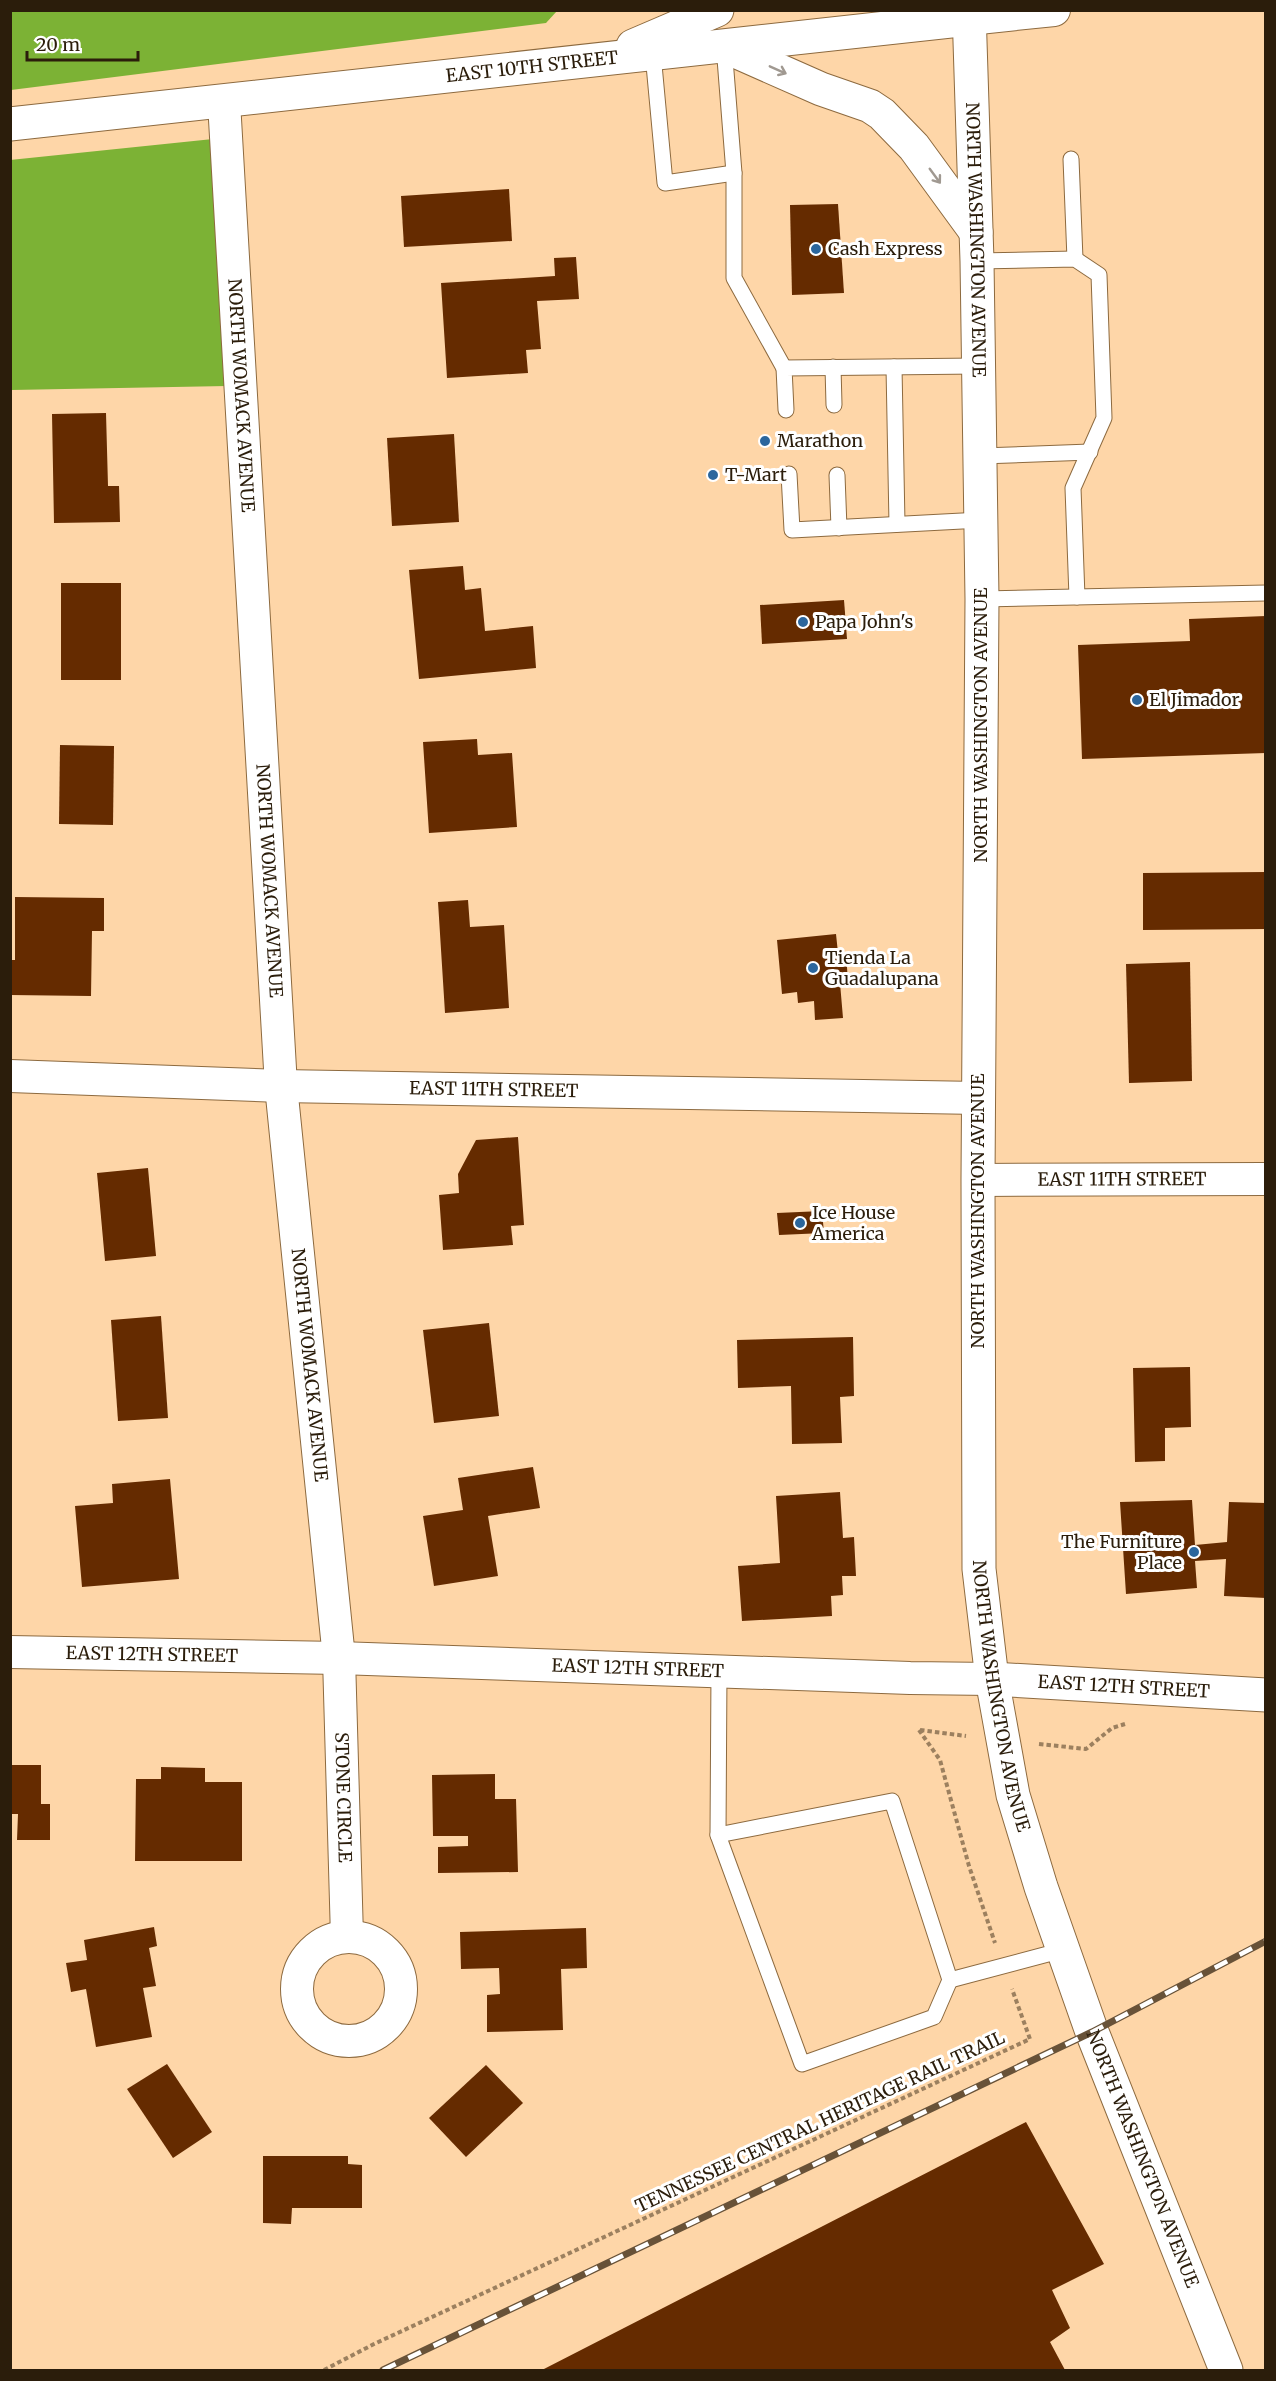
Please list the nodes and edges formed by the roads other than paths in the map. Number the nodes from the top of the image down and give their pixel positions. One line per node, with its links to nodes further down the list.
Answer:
1 (717, 10): 6 (main road)
2 (1054, 10): 3 (street, EAST 10TH STREET)
3 (969, 15): 4 (main road, EAST 10TH STREET); 11 (main road, NORTH WASHINGTON AVENUE)
4 (724, 46): 5 (main road, EAST 10TH STREET); 10 (lane); 11 (main road, one-way to 11)
5 (653, 54): 6 (main road, EAST 10TH STREET); 10 (lane)
6 (598, 61): 7 (main road, EAST 10TH STREET)
7 (224, 102): 8 (main road, EAST 10TH STREET); 30 (street, NORTH WOMACK AVENUE)
8 (10, 124)
9 (1071, 159): 12 (lane)
10 (734, 173): 16 (lane)
11 (977, 247): 12 (lane); 13 (main road, NORTH WASHINGTON AVENUE)
12 (1076, 259): 19 (lane)
13 (979, 366): 15 (lane); 20 (main road, NORTH WASHINGTON AVENUE)
14 (833, 367): 15 (lane); 16 (lane); 17 (lane)
15 (894, 367): 24 (lane)
16 (784, 368): 18 (lane)
17 (834, 405)
18 (786, 410)
19 (1090, 452): 20 (lane); 27 (lane)
20 (981, 456): 23 (main road, NORTH WASHINGTON AVENUE)
21 (789, 474): 25 (lane)
22 (837, 475): 25 (lane)
23 (981, 519): 24 (lane); 28 (main road, NORTH WASHINGTON AVENUE)
24 (897, 524): 25 (lane)
25 (839, 528)
26 (1266, 593): 27 (lane)
27 (1077, 597): 28 (lane)
28 (982, 599): 31 (main road, NORTH WASHINGTON AVENUE)
29 (10, 1076): 30 (street, EAST 11TH STREET)
30 (281, 1086): 31 (street, EAST 11TH STREET); 35 (street, NORTH WOMACK AVENUE)
31 (979, 1098): 33 (main road, NORTH WASHINGTON AVENUE)
32 (1266, 1179): 33 (street, EAST 11TH STREET)
33 (978, 1180): 37 (main road, NORTH WASHINGTON AVENUE)
34 (10, 1652): 35 (street, EAST 12TH STREET)
35 (339, 1658): 36 (street, EAST 12TH STREET); 40 (street, STONE CIRCLE)
36 (719, 1671): 37 (street, EAST 12TH STREET); 39 (lane)
37 (992, 1679): 38 (main road, EAST 12TH STREET); 41 (main road, NORTH WASHINGTON AVENUE)
38 (1266, 1695)
39 (717, 1835): 42 (lane); 42 (lane)
40 (347, 1937)
41 (1063, 1950): 42 (lane); 43 (main road, NORTH WASHINGTON AVENUE)
42 (950, 1980)
43 (1226, 2370)

